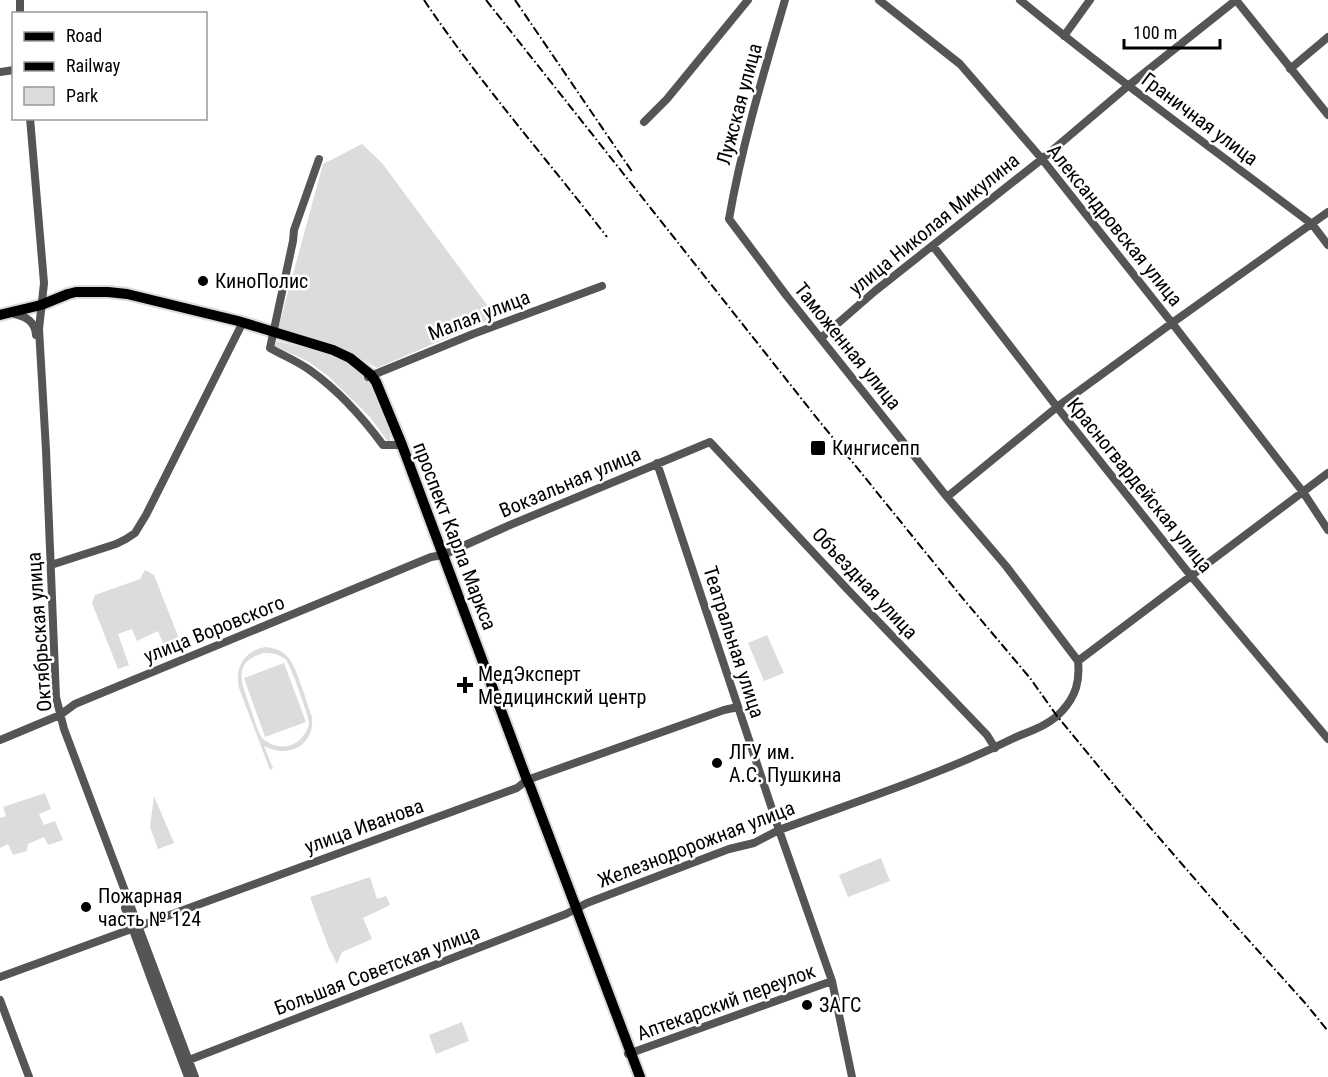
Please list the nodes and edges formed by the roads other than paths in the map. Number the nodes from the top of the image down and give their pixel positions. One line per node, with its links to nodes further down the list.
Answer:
1 (748, 0): 13 (street)
2 (785, 0): 17 (street, Лужская улица)
3 (879, 0): 15 (street, Александровская улица)
4 (1020, 0): 7 (street, Граничная улица)
5 (1090, 0): 7 (street)
6 (1236, 0): 9 (street); 10 (street, улица Николая Микулина)
7 (1064, 36): 10 (street, Граничная улица)
8 (1328, 37): 9 (street)
9 (1290, 69): 11 (street)
10 (1128, 86): 15 (street, улица Николая Микулина); 18 (street, Граничная улица)
11 (1328, 115)
12 (30, 120): 22 (street, Октябрьская улица)
13 (644, 122)
14 (319, 159): 27 (street)
15 (1042, 159): 20 (street, улица Николая Микулина); 25 (street, Александровская улица)
16 (1328, 212): 18 (street)
17 (729, 219): 28 (street, Таможенная улица)
18 (1312, 224): 19 (street, Граничная улица); 25 (street)
19 (1328, 245)
20 (933, 246): 28 (street, улица Николая Микулина); 30 (street, Красногвардейская улица)
21 (602, 286): 29 (street, Малая улица)
22 (41, 307): 23 (main road); 24 (main road, проспект Карла Маркса); 26 (main road, проспект Карла Маркса); 39 (street, Октябрьская улица)
23 (15, 314): 24 (main road); 43 (street)
24 (0, 317)
25 (1172, 323): 30 (street); 35 (street, Александровская улица)
26 (242, 324): 27 (main road, проспект Карла Маркса); 39 (street)
27 (274, 333): 29 (main road, проспект Карла Маркса); 32 (street)
28 (821, 338): 36 (street, Таможенная улица)
29 (370, 376): 32 (main road, проспект Карла Маркса)
30 (1057, 407): 36 (street); 40 (street, Красногвардейская улица)
31 (710, 441): 33 (street, Вокзальная улица); 47 (street, Объездная улица)
32 (400, 445): 38 (main road, проспект Карла Маркса)
33 (657, 464): 38 (street, Вокзальная улица); 42 (street, Театральная улица)
34 (1328, 472): 35 (street)
35 (1303, 492): 37 (street, Александровская улица); 40 (street)
36 (947, 497): 41 (street, Таможенная улица)
37 (1328, 530)
38 (442, 555): 43 (street, улица Воровского); 48 (main road, проспект Карла Маркса)
39 (51, 565): 43 (street, Октябрьская улица)
40 (1191, 576): 41 (street); 45 (street, Красногвардейская улица)
41 (1078, 661): 47 (street, Железнодорожная улица)
42 (738, 707): 48 (street, улица Иванова); 49 (street, Театральная улица)
43 (57, 712): 44 (street); 46 (street, улица Воровского); 51 (street, Октябрьская улица)
44 (0, 735)
45 (1328, 739)
46 (0, 740)
47 (995, 748): 49 (street, Железнодорожная улица)
48 (525, 781): 50 (main road, проспект Карла Маркса); 51 (street, улица Иванова)
49 (779, 830): 50 (street, Железнодорожная улица); 53 (street, Аптекарский переулок)
50 (575, 910): 55 (main road, проспект Карла Маркса); 56 (street, Большая Советская улица)
51 (136, 928): 52 (street, улица Иванова); 56 (street, Октябрьская улица); 58 (street)
52 (0, 977)
53 (832, 981): 55 (street, Аптекарский переулок); 61 (street, Аптекарский переулок)
54 (0, 1000): 57 (street)
55 (630, 1054): 60 (main road, проспект Карла Маркса)
56 (189, 1060): 59 (street, Октябрьская улица)
57 (29, 1077)
58 (188, 1077)
59 (195, 1077)
60 (638, 1077)
61 (852, 1077)

